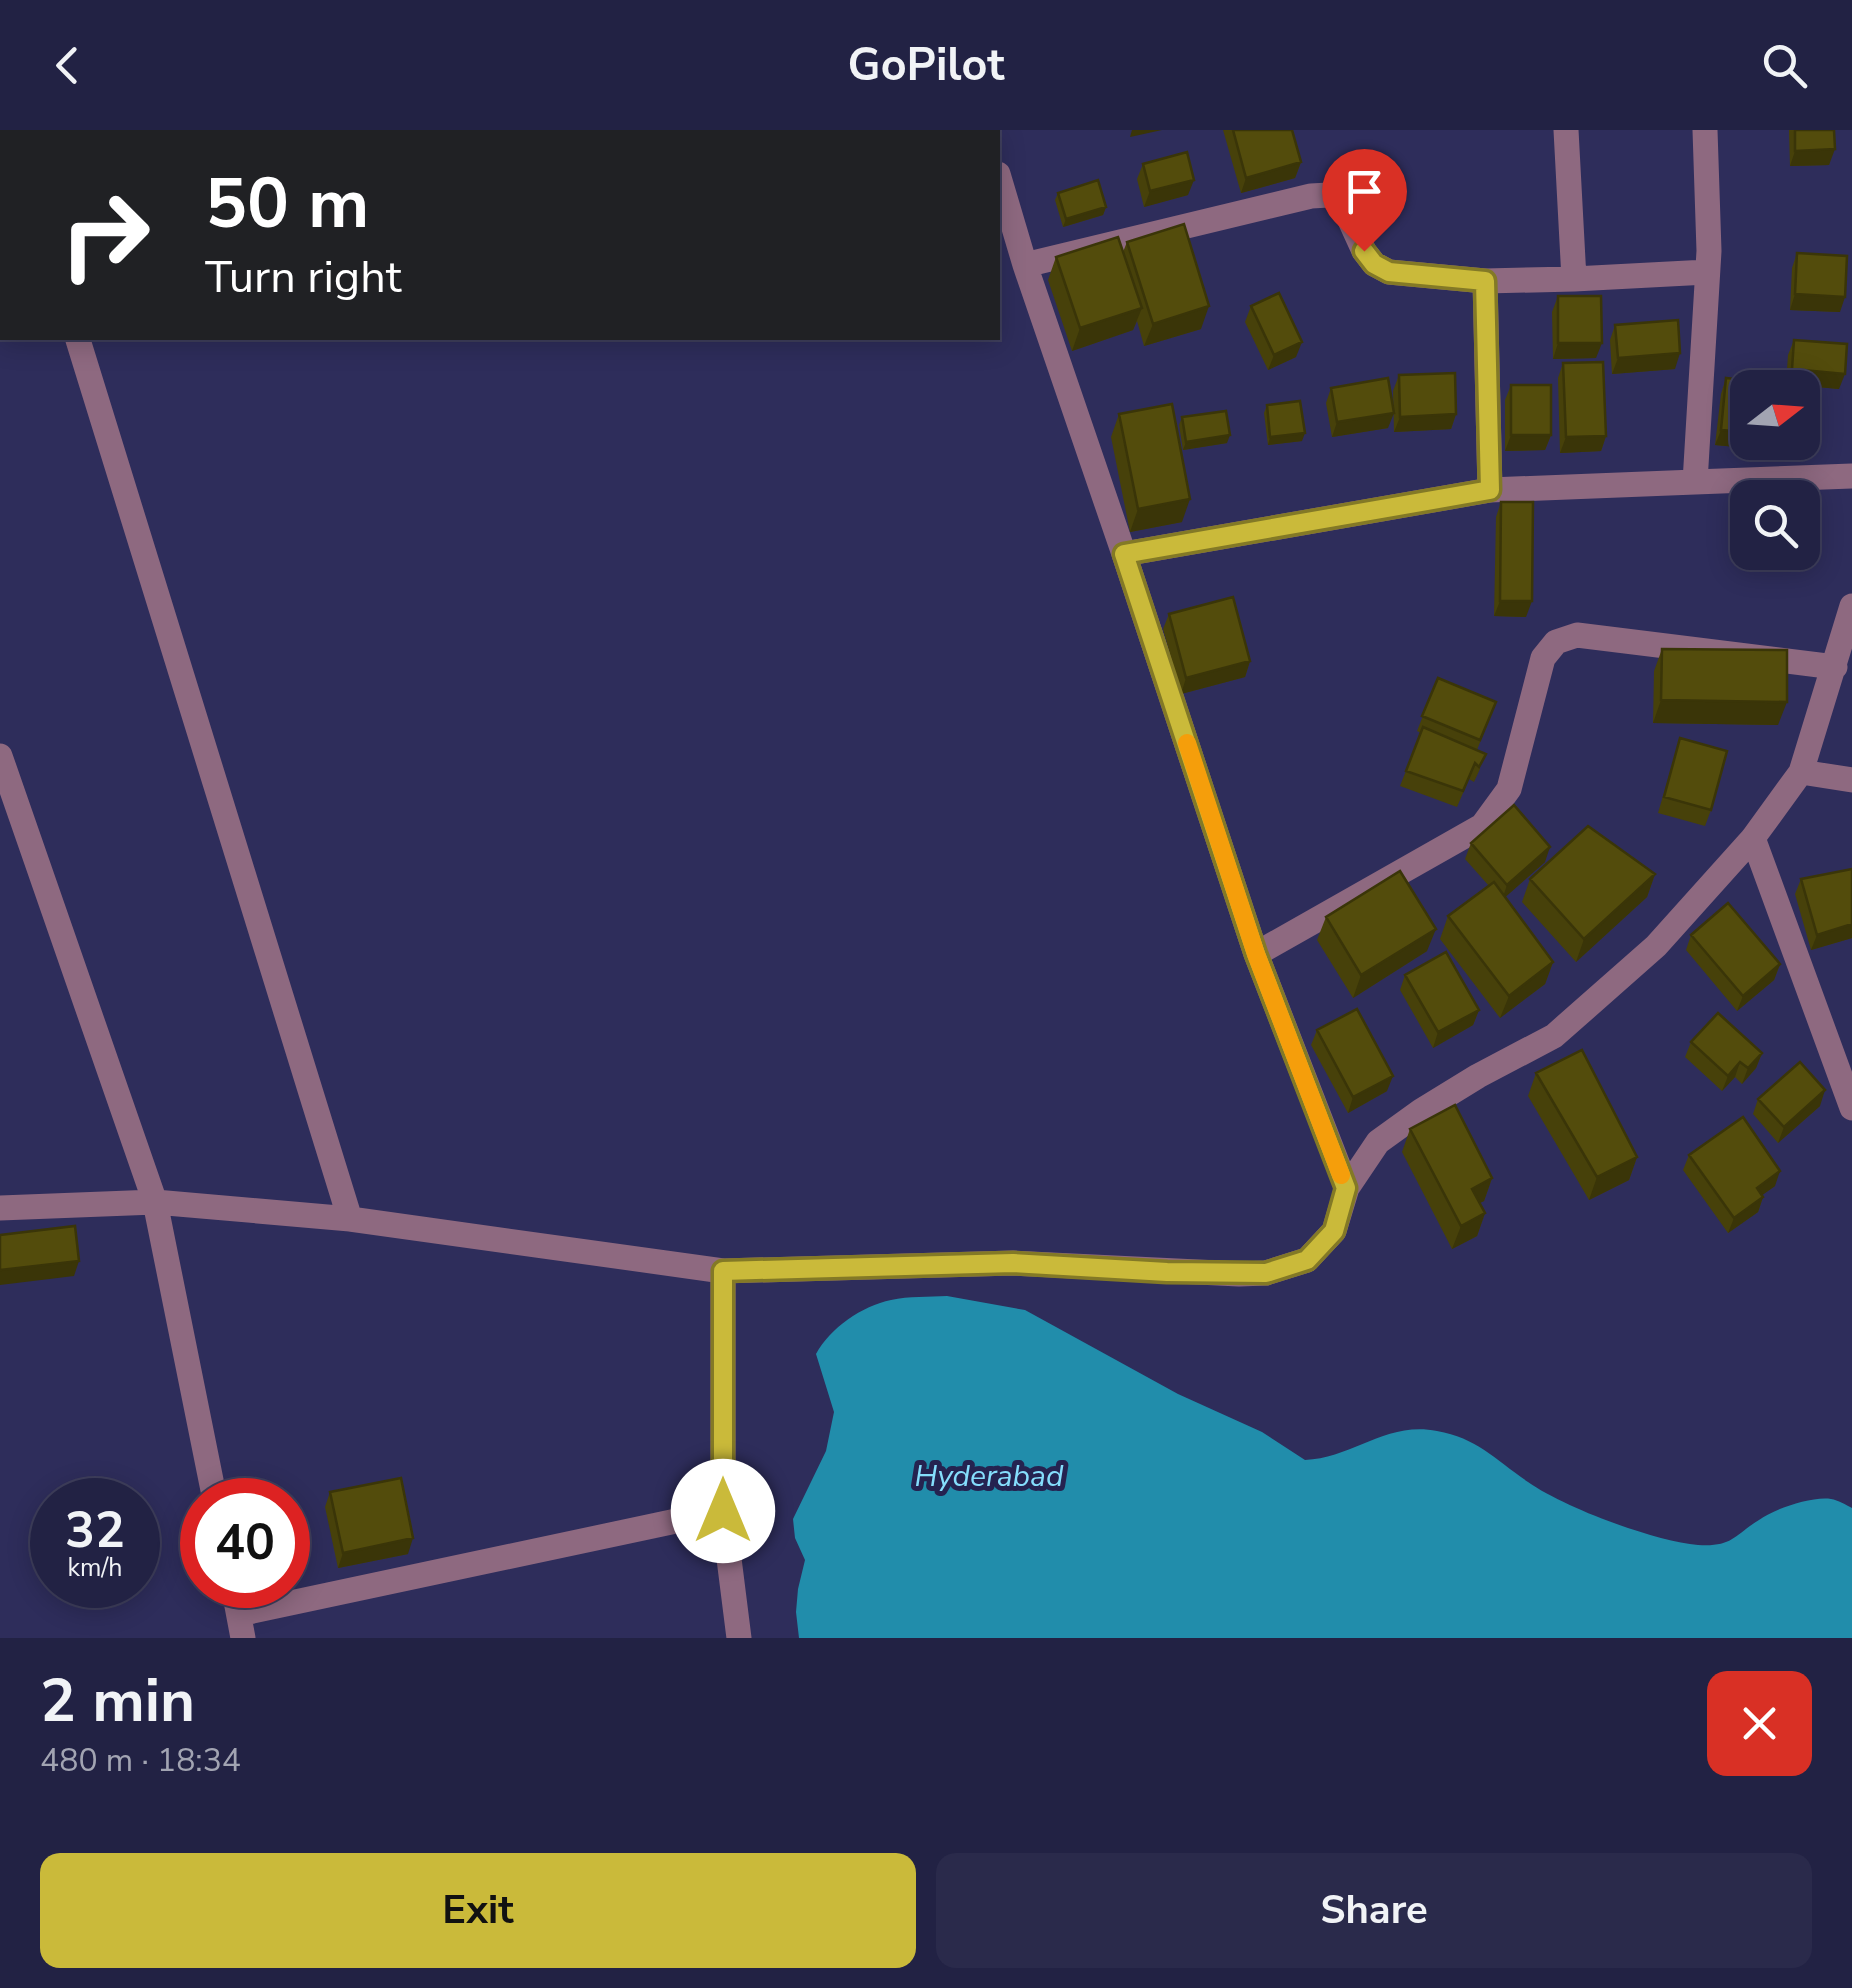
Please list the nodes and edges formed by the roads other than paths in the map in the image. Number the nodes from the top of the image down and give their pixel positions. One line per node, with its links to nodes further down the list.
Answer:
1 (1566, 130): 6 (street)
2 (1706, 130): 5 (street)
3 (1000, 181): 4 (street)
4 (1025, 266): 7 (street); 12 (street)
5 (1707, 272): 6 (street); 10 (street)
6 (1574, 279): 7 (street)
7 (1485, 281): 11 (street)
8 (78, 340): 24 (street)
9 (1852, 476): 10 (street)
10 (1694, 482): 11 (street)
11 (1490, 490): 12 (street)
12 (1124, 554): 19 (street)
13 (1852, 606): 14 (street)
14 (1835, 667): 16 (street); 19 (street)
15 (0, 756): 23 (street)
16 (1801, 772): 17 (street); 18 (street)
17 (1852, 780)
18 (1753, 838): 20 (street); 21 (street)
19 (1256, 954): 21 (street)
20 (1852, 1108)
21 (1346, 1188): 25 (street)
22 (2, 1201): 23 (street)
23 (155, 1202): 24 (street); 26 (street)
24 (350, 1219): 25 (street)
25 (723, 1271): 27 (street)
26 (211, 1478)
27 (723, 1511): 28 (street); 29 (street)
28 (241, 1626)
29 (739, 1638)

